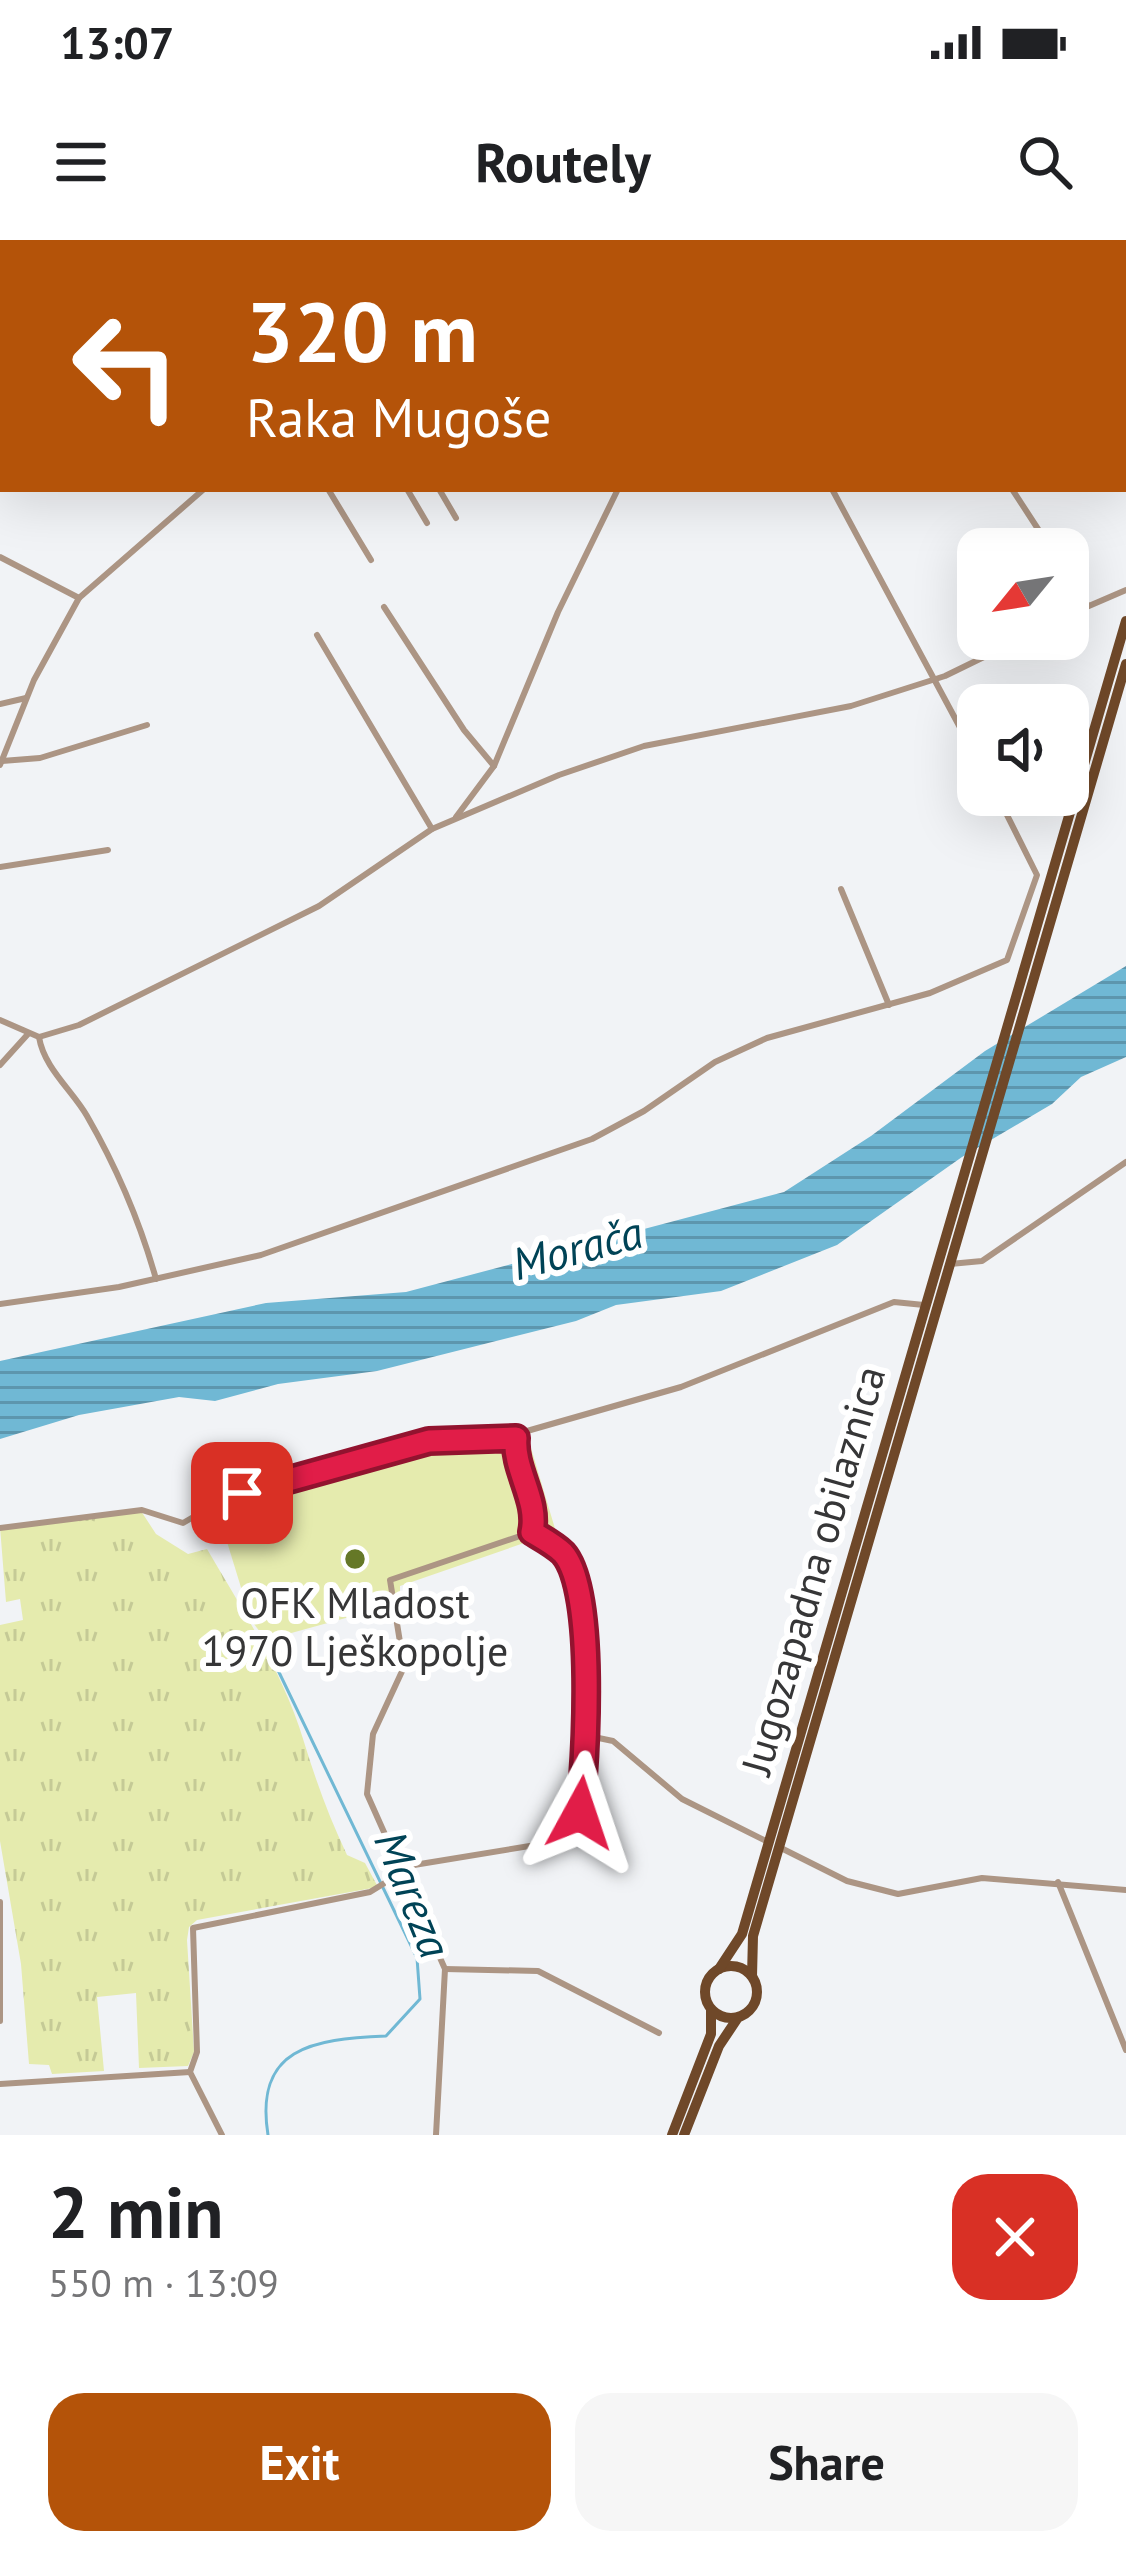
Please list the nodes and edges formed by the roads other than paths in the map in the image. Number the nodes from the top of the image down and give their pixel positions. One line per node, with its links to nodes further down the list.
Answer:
1 (201, 492): 14 (street)
2 (330, 492): 12 (street)
3 (409, 492): 9 (street)
4 (442, 492): 8 (street)
5 (618, 492): 28 (street)
6 (834, 492): 21 (street)
7 (1014, 492): 10 (street)
8 (457, 518)
9 (428, 524)
10 (1037, 528)
11 (0, 556): 14 (street)
12 (371, 560)
13 (1126, 590): 15 (street)
14 (79, 598): 22 (street)
15 (1089, 606)
16 (384, 607): 28 (street)
17 (1126, 621): 35 (main road)
18 (317, 635): 31 (street)
19 (975, 660): 21 (street)
20 (1126, 664): 35 (main road)
21 (932, 680): 24 (street); 30 (street)
22 (26, 698): 23 (street); 26 (street)
23 (0, 704)
24 (957, 723)
25 (147, 725): 27 (street)
26 (3, 750): 27 (street)
27 (1, 763)
28 (494, 766): 30 (street)
29 (1008, 816): 36 (street)
30 (453, 819): 31 (street)
31 (433, 829): 39 (street)
32 (108, 850): 33 (street)
33 (0, 867)
34 (841, 889): 36 (street)
35 (1019, 1005): 42 (main road)
36 (889, 1006): 44 (street)
37 (0, 1020): 38 (street)
38 (28, 1034): 39 (street); 40 (street)
39 (39, 1037): 44 (street)
40 (0, 1065)
41 (1126, 1162): 43 (street)
42 (966, 1186): 43 (main road, Jugozapadna obilaznica); 46 (main road, Jugozapadna obilaznica)
43 (950, 1264): 51 (main road, Jugozapadna obilaznica)
44 (156, 1279): 45 (street)
45 (0, 1304)
46 (925, 1305): 47 (street); 51 (main road, Jugozapadna obilaznica)
47 (516, 1438): 48 (street); 49 (street)
48 (0, 1528)
49 (532, 1532): 50 (street); 52 (street)
50 (589, 1736): 51 (street); 52 (street)
51 (774, 1845): 53 (street); 57 (main road, Jugozapadna obilaznica); 58 (main road, Jugozapadna obilaznica)
52 (402, 1873): 56 (street); 64 (street)
53 (1058, 1882): 54 (street); 63 (street)
54 (1126, 1890)
55 (0, 1902): 61 (street)
56 (446, 1969): 62 (street); 67 (street)
57 (719, 1969): 58 (main road); 59 (main road)
58 (752, 1976): 60 (main road)
59 (711, 2010): 60 (main road); 68 (main road)
60 (739, 2018): 69 (main road)
61 (0, 2021)
62 (659, 2033)
63 (1126, 2050)
64 (190, 2072): 65 (street); 66 (street)
65 (0, 2082)
66 (222, 2135)
67 (436, 2135)
68 (672, 2135)
69 (684, 2135)

